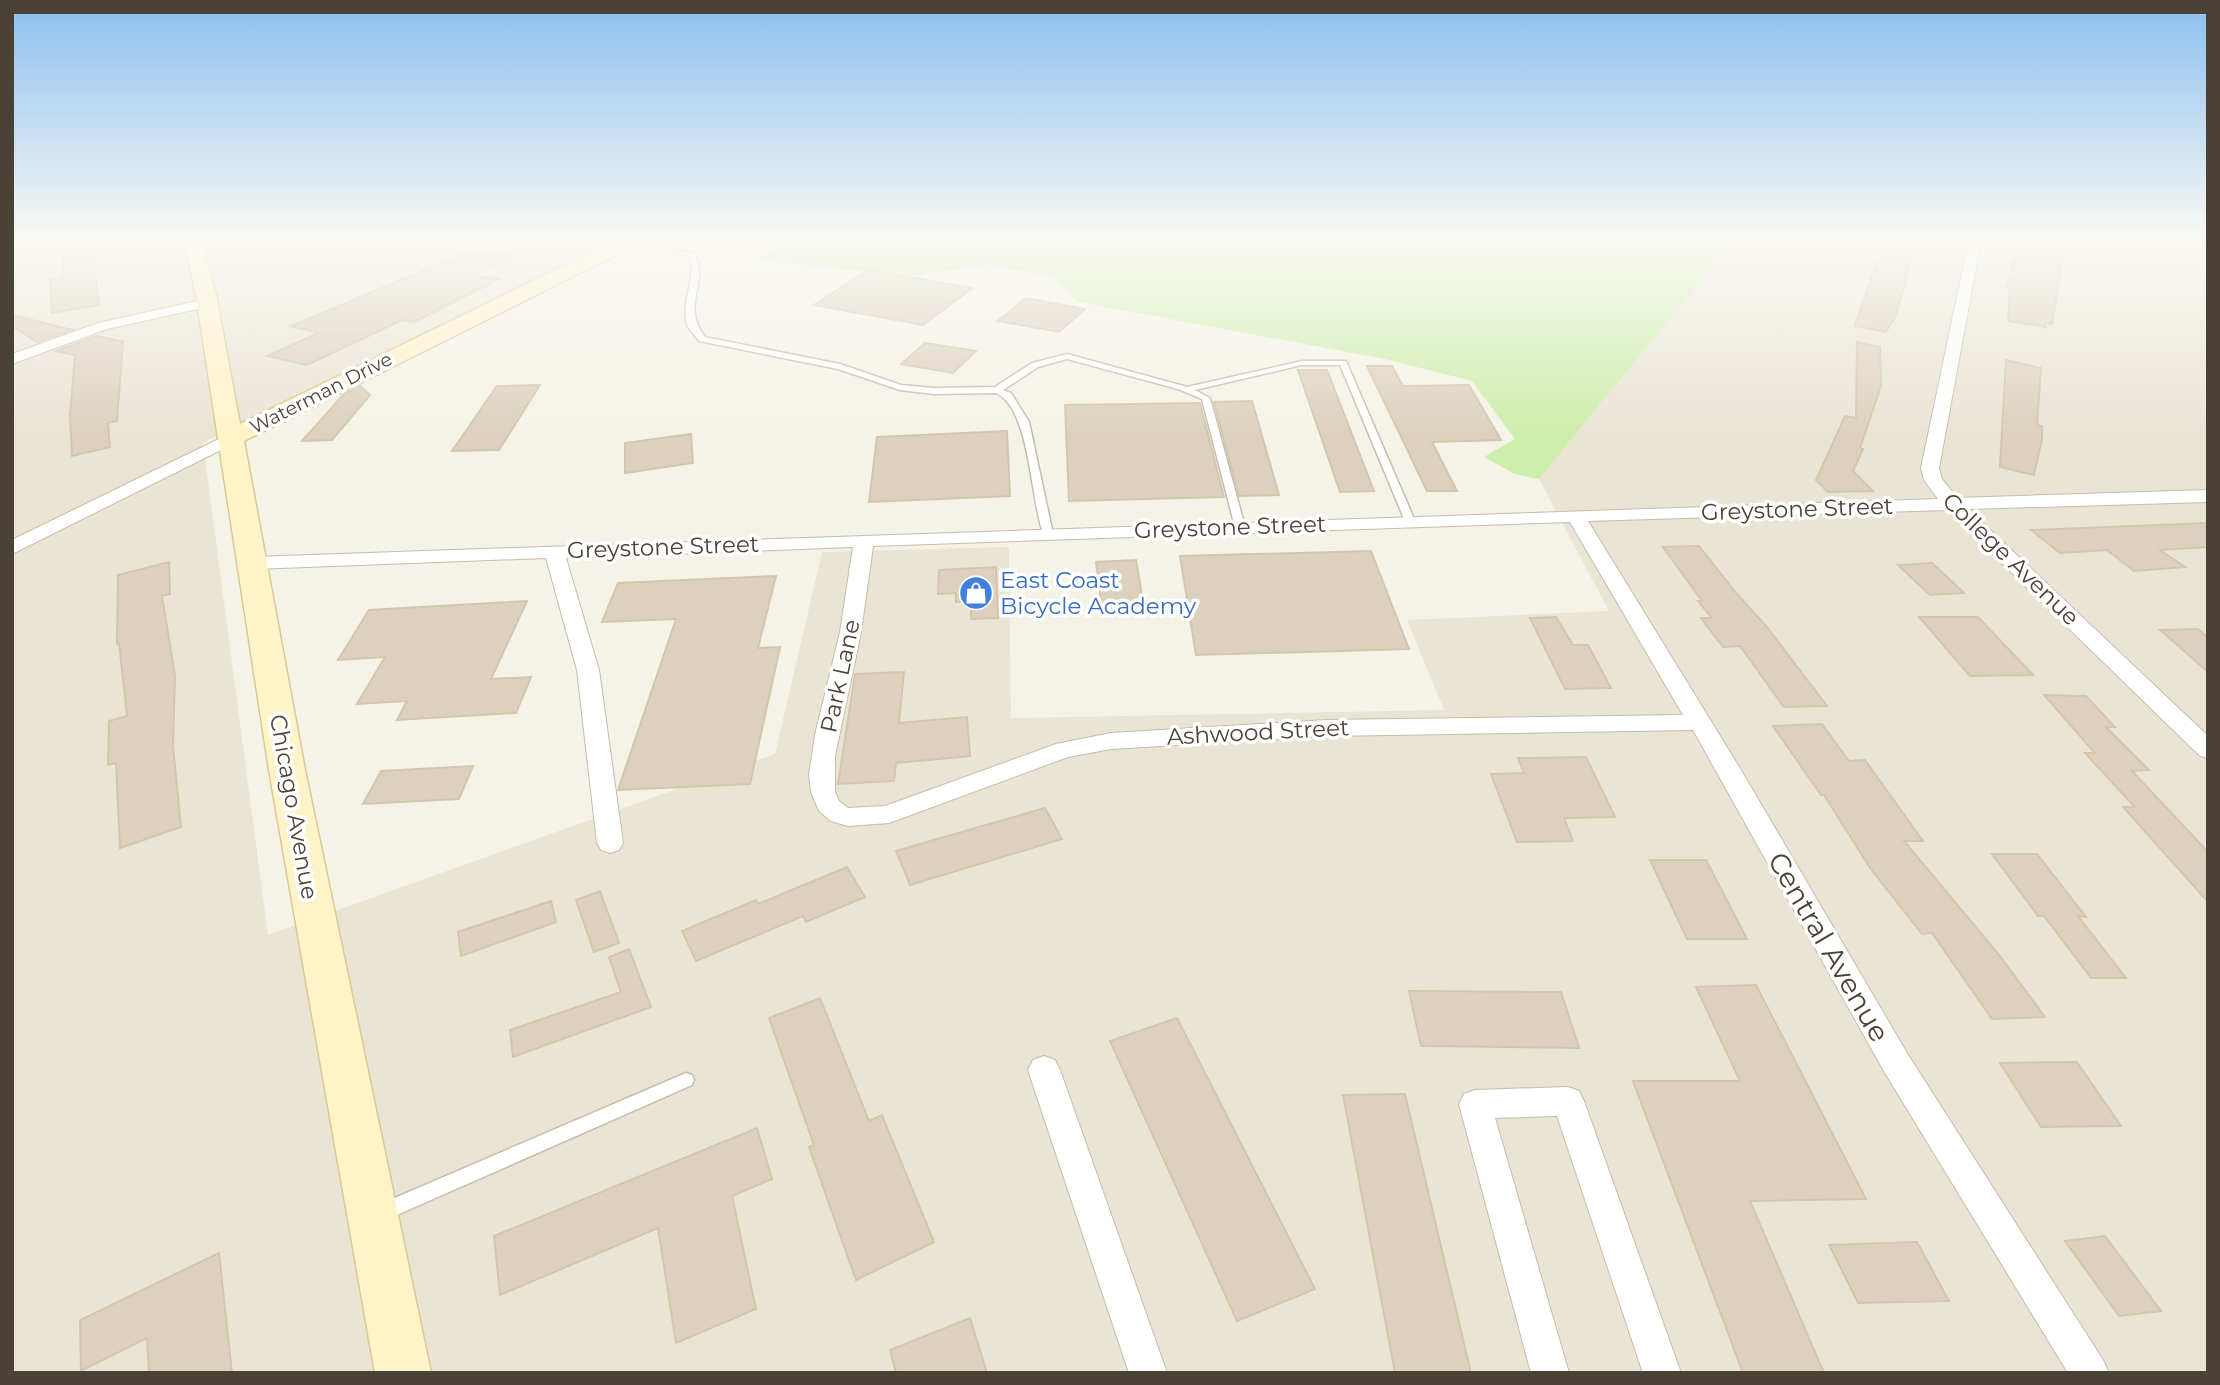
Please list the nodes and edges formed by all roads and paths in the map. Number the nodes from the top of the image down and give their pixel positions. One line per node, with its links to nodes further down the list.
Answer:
1 (198, 305): 6 (street)
2 (205, 305): 9 (street, Chicago Avenue)
3 (501, 305): 9 (street, Waterman Drive)
4 (691, 305): 8 (lane)
5 (1962, 305): 11 (street, College Avenue)
6 (12, 359)
7 (1187, 389): 8 (lane); 13 (lane); 14 (lane)
8 (997, 390): 15 (lane)
9 (231, 439): 17 (street, Waterman Drive); 19 (street, Chicago Avenue)
10 (2208, 496): 11 (street, Greystone Street)
11 (1952, 504): 12 (street, Greystone Street); 21 (street, College Avenue)
12 (1576, 516): 13 (street, Greystone Street); 20 (street, Central Avenue)
13 (1410, 521): 14 (street, Greystone Street)
14 (1240, 527): 15 (street, Greystone Street)
15 (1048, 534): 16 (street, Greystone Street)
16 (864, 541): 18 (street, Greystone Street); 22 (street, Park Lane)
17 (12, 548)
18 (554, 551): 19 (street, Greystone Street); 23 (street)
19 (252, 563): 26 (street, Chicago Avenue)
20 (1699, 722): 22 (street, Ashwood Street); 31 (street, Central Avenue)
21 (2208, 750)
22 (832, 809)
23 (610, 843)
24 (1044, 1070): 28 (street)
25 (686, 1080): 26 (lane)
26 (373, 1216): 27 (street, Chicago Avenue)
27 (403, 1373)
28 (1149, 1373)
29 (1550, 1373): 30 (street)
30 (1662, 1373)
31 (2090, 1373)

